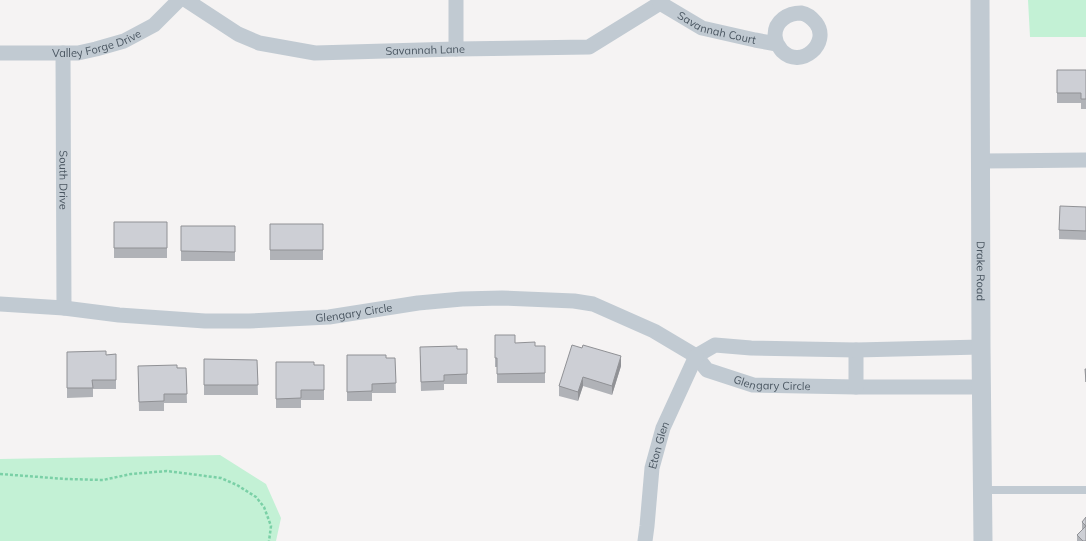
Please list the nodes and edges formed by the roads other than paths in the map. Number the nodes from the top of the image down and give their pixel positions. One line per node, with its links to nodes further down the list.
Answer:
1 (180, 0): 9 (street, Valley Forge Drive)
2 (186, 0): 7 (street, Savannah Lane)
3 (456, 0): 7 (street)
4 (980, 0): 10 (street, Drake Road)
5 (661, 2): 6 (street, Savannah Court); 7 (street, Savannah Lane)
6 (777, 44)
7 (456, 49)
8 (0, 53): 9 (street, Valley Forge Drive)
9 (63, 53): 13 (street, South Drive)
10 (980, 160): 11 (street); 14 (street, Drake Road)
11 (1086, 160)
12 (0, 304): 13 (street, Glengary Circle)
13 (64, 308): 16 (street, Glengary Circle)
14 (981, 347): 15 (street); 18 (street, Drake Road)
15 (856, 350): 16 (street); 17 (street)
16 (696, 356): 17 (street, Glengary Circle); 21 (street, Eton Glen)
17 (856, 387): 18 (street, Glengary Circle)
18 (981, 387): 19 (street, Drake Road)
19 (982, 490): 20 (lane); 22 (street, Drake Road)
20 (1086, 490)
21 (645, 541)
22 (983, 541)

